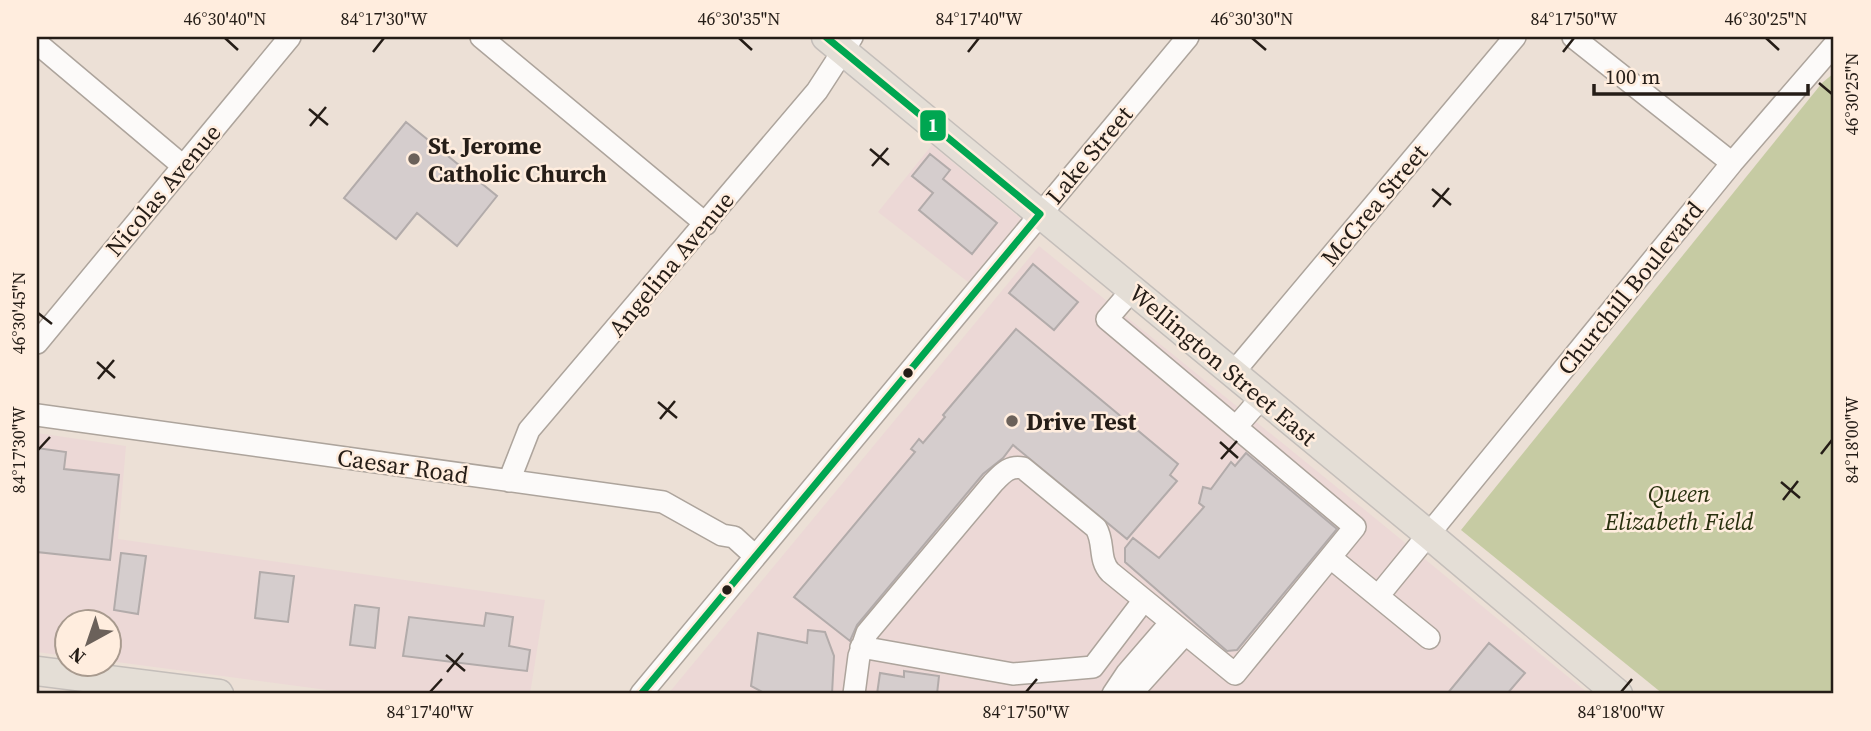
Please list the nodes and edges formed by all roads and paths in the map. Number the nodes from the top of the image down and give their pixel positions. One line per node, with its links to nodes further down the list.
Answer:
1 (290, 37): 10 (street, Nicolas Avenue)
2 (481, 37): 12 (street)
3 (1188, 37): 11 (street, Lake Street)
4 (1514, 37): 15 (street, McCrea Street)
5 (1573, 37): 9 (street)
6 (840, 41): 11 (main road, Wellington Street East); 12 (street, Angelina Avenue)
7 (37, 43): 10 (street)
8 (1834, 45): 9 (street, Churchill Boulevard)
9 (1732, 163): 20 (street, Churchill Boulevard)
10 (183, 166): 14 (street, Nicolas Avenue)
11 (1040, 214): 13 (main road, Wellington Street East); 21 (street, Lake Street)
12 (706, 224): 19 (street, Angelina Avenue)
13 (1132, 290): 15 (main road, Wellington Street East); 18 (street)
14 (37, 343)
15 (1233, 373): 16 (main road, Wellington Street East)
16 (1262, 397): 18 (street); 20 (main road, Wellington Street East)
17 (37, 415): 19 (street, Caesar Road)
18 (1236, 427): 22 (street)
19 (509, 481): 21 (street, Caesar Road)
20 (1428, 534): 23 (street, Churchill Boulevard); 34 (main road, Wellington Street East)
21 (755, 556): 30 (street, Lake Street)
22 (1331, 558): 23 (street); 25 (street)
23 (1379, 595): 26 (street)
24 (1144, 600): 25 (street); 27 (street); 27 (street)
25 (1178, 628): 32 (street); 33 (street)
26 (1429, 638)
27 (861, 647): 31 (street)
28 (37, 671): 29 (main road)
29 (219, 694)
30 (640, 694)
31 (855, 694)
32 (1113, 694)
33 (1131, 694)
34 (1618, 694)

